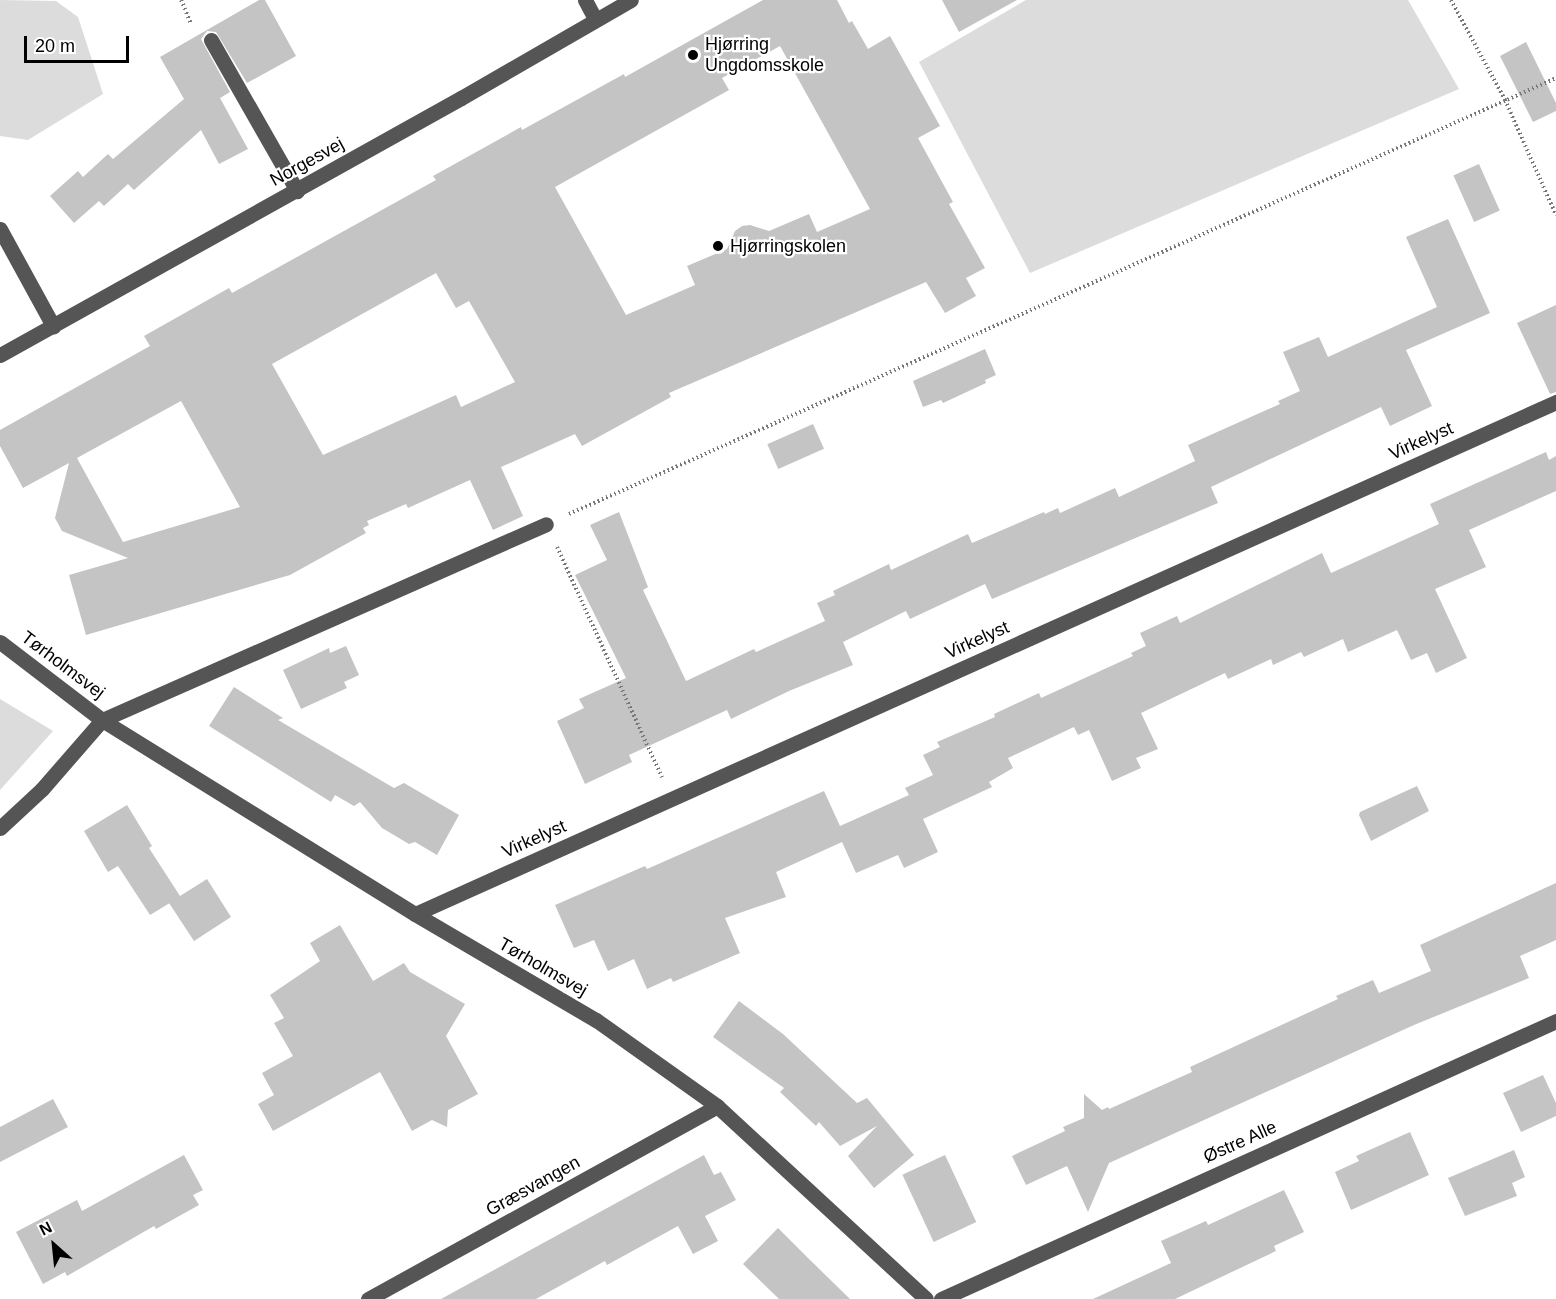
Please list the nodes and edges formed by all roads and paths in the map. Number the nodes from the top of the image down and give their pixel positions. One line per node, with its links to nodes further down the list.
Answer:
1 (585, 0): 4 (street)
2 (631, 0): 4 (street, Norgesvej)
3 (1451, 0): 7 (path)
4 (595, 19): 8 (street, Norgesvej)
5 (211, 40): 8 (street)
6 (1556, 78): 7 (path)
7 (1505, 100): 9 (path); 14 (path)
8 (297, 190): 11 (street, Norgesvej)
9 (1556, 215)
10 (0, 229): 11 (street)
11 (53, 326): 12 (street, Norgesvej)
12 (0, 355)
13 (1556, 402): 17 (street, Virkelyst)
14 (546, 524): 16 (street, Tørholmsvej); 17 (path)
15 (0, 642): 16 (street, Tørholmsvej)
16 (102, 720): 18 (street); 19 (street, Tørholmsvej)
17 (671, 799): 19 (street, Virkelyst)
18 (0, 828)
19 (415, 914): 21 (street, Tørholmsvej)
20 (1556, 1021): 24 (street, Østre Alle)
21 (717, 1106): 22 (street, Græsvangen); 23 (street, Tørholmsvej)
22 (368, 1299)
23 (926, 1299)
24 (941, 1299)

